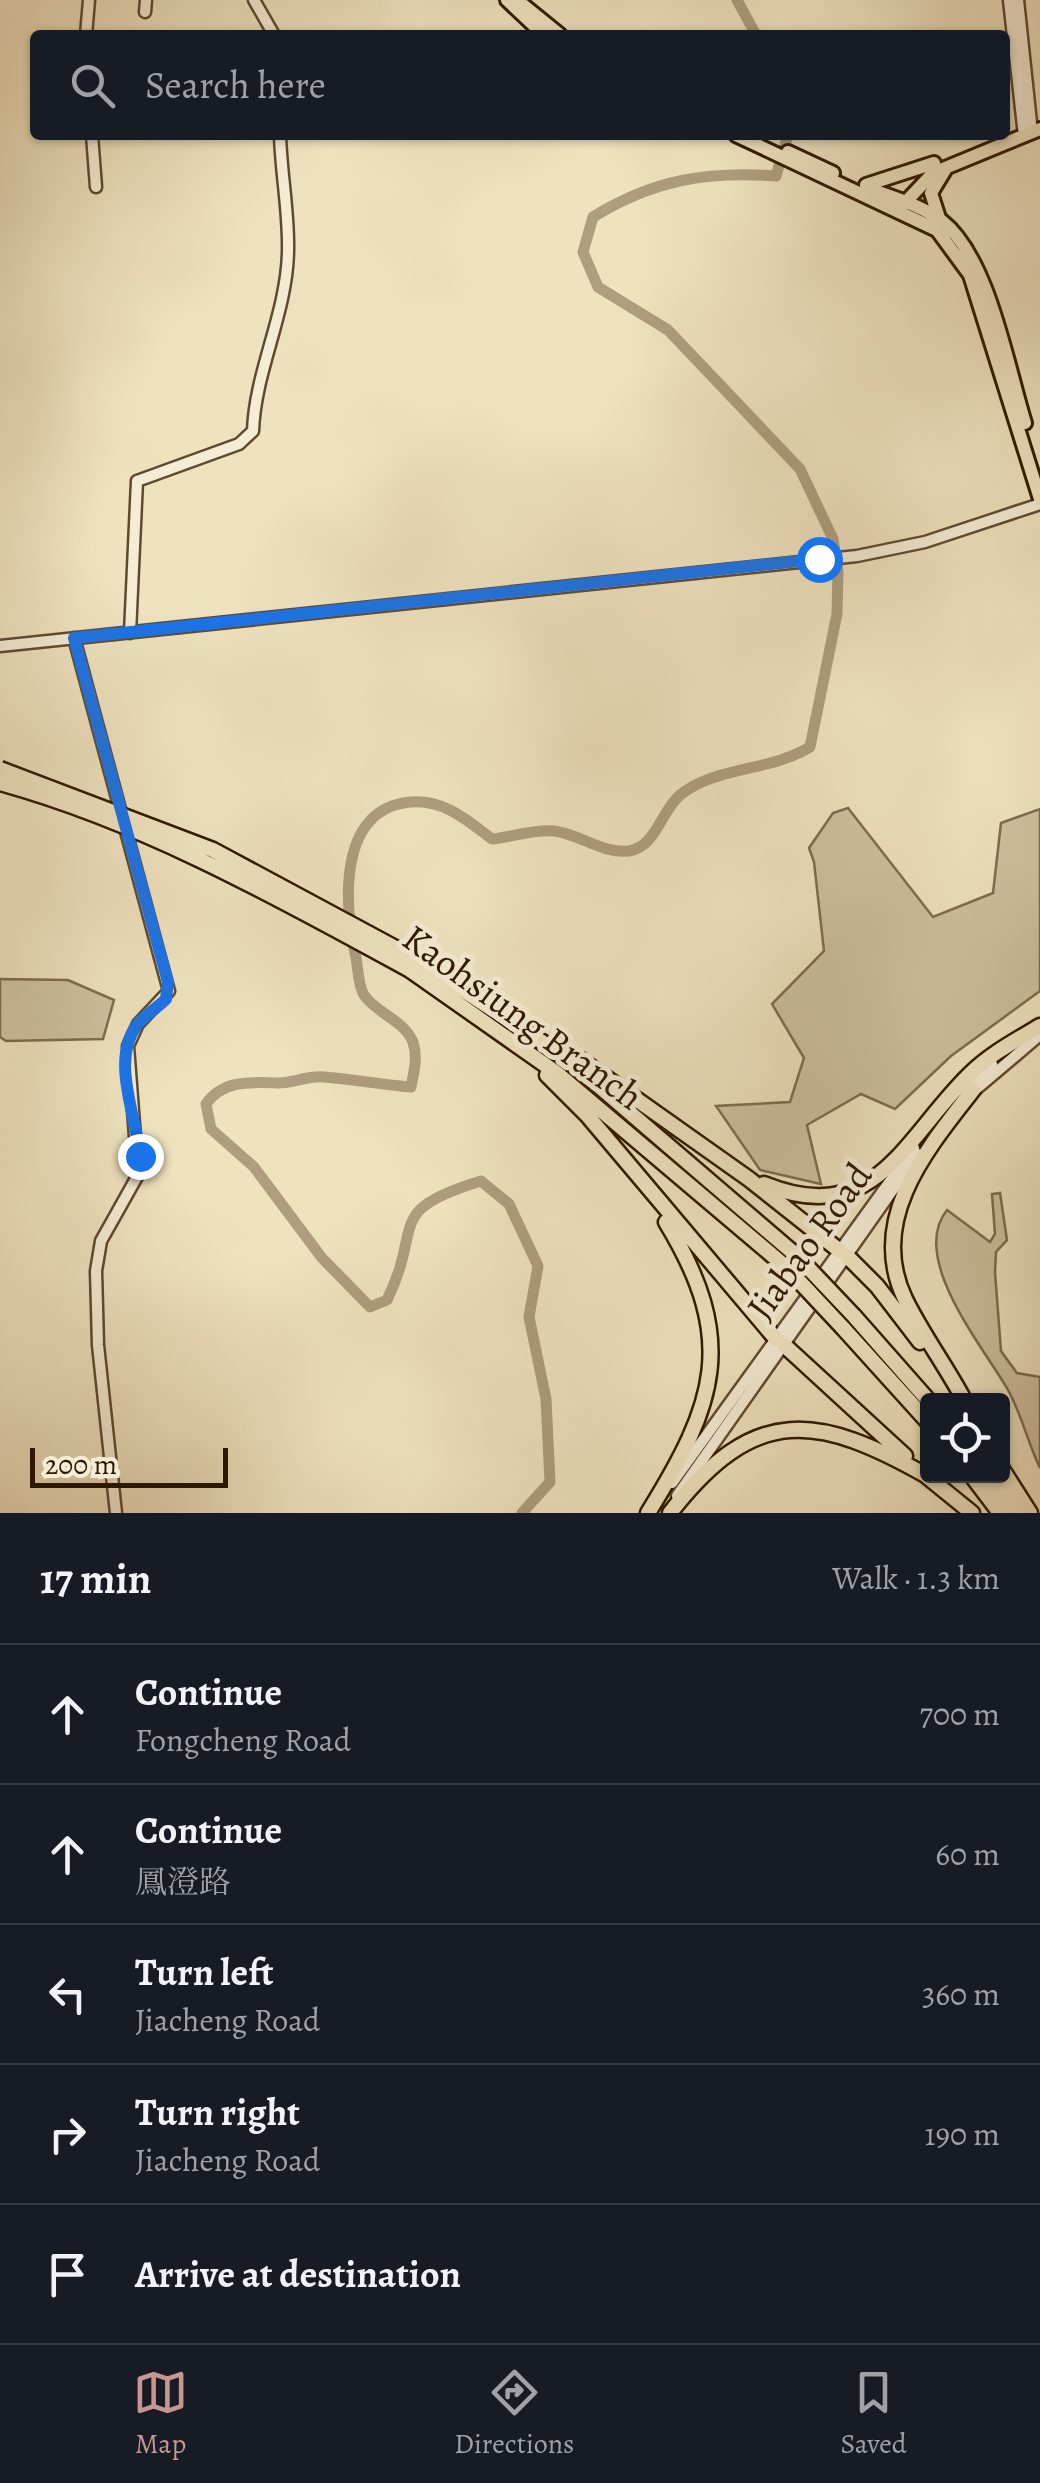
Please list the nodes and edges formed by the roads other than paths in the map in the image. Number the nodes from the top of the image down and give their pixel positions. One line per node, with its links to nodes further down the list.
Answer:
1 (89, 0): 7 (street)
2 (254, 0): 8 (street)
3 (507, 0): 9 (main road)
4 (517, 0): 10 (main road)
5 (1009, 0): 11 (street)
6 (1018, 0): 11 (street)
7 (86, 30)
8 (271, 30)
9 (539, 30)
10 (554, 30)
11 (1031, 128)
12 (92, 140): 23 (street)
13 (280, 140): 28 (street)
14 (749, 140): 18 (main road)
15 (760, 140): 18 (main road)
16 (992, 140): 19 (main road)
17 (1005, 140): 20 (main road)
18 (768, 147): 21 (main road)
19 (934, 163): 22 (main road); 24 (main road)
20 (955, 163): 24 (main road); 25 (main road)
21 (808, 167): 22 (main road); 24 (main road)
22 (863, 186): 24 (main road)
23 (96, 187)
24 (898, 204): 25 (main road); 27 (main road)
25 (944, 222): 26 (main road)
26 (1040, 470)
27 (1040, 502): 28 (street)
28 (130, 632): 29 (street)
29 (74, 638): 30 (street); 54 (street)
30 (0, 646)
31 (0, 770): 33 (highway, Kaohsiung Branch, bridge)
32 (0, 783): 33 (highway, Kaohsiung Branch, bridge)
33 (412, 964): 34 (highway, Kaohsiung Branch); 37 (highway, Kaohsiung Branch)
34 (467, 992): 39 (highway); 42 (highway, Kaohsiung Branch)
35 (1040, 1027): 39 (highway); 41 (street, Jiabao Road)
36 (1040, 1035): 38 (street, Jiabao Road)
37 (518, 1046): 40 (highway); 42 (highway, Kaohsiung Branch)
38 (973, 1090): 41 (street, Jiabao Road); 46 (highway)
39 (750, 1178): 41 (highway)
40 (642, 1183): 43 (highway); 55 (highway)
41 (844, 1253): 43 (street, Jiabao Road); 45 (highway)
42 (791, 1261): 44 (highway, Kaohsiung Branch, bridge); 47 (highway, Kaohsiung Branch, bridge)
43 (780, 1342): 48 (highway); 55 (street, Jiabao Road); 56 (street, Jiabao Road)
44 (922, 1393)
45 (957, 1393)
46 (958, 1393)
47 (920, 1413)
48 (920, 1470)
49 (920, 1472): 56 (highway)
50 (1010, 1482): 60 (highway)
51 (935, 1483): 57 (highway)
52 (977, 1483): 58 (highway)
53 (994, 1483): 59 (highway)
54 (116, 1513)
55 (650, 1513)
56 (668, 1513)
57 (972, 1513)
58 (1000, 1513)
59 (1016, 1513)
60 (1030, 1513)

